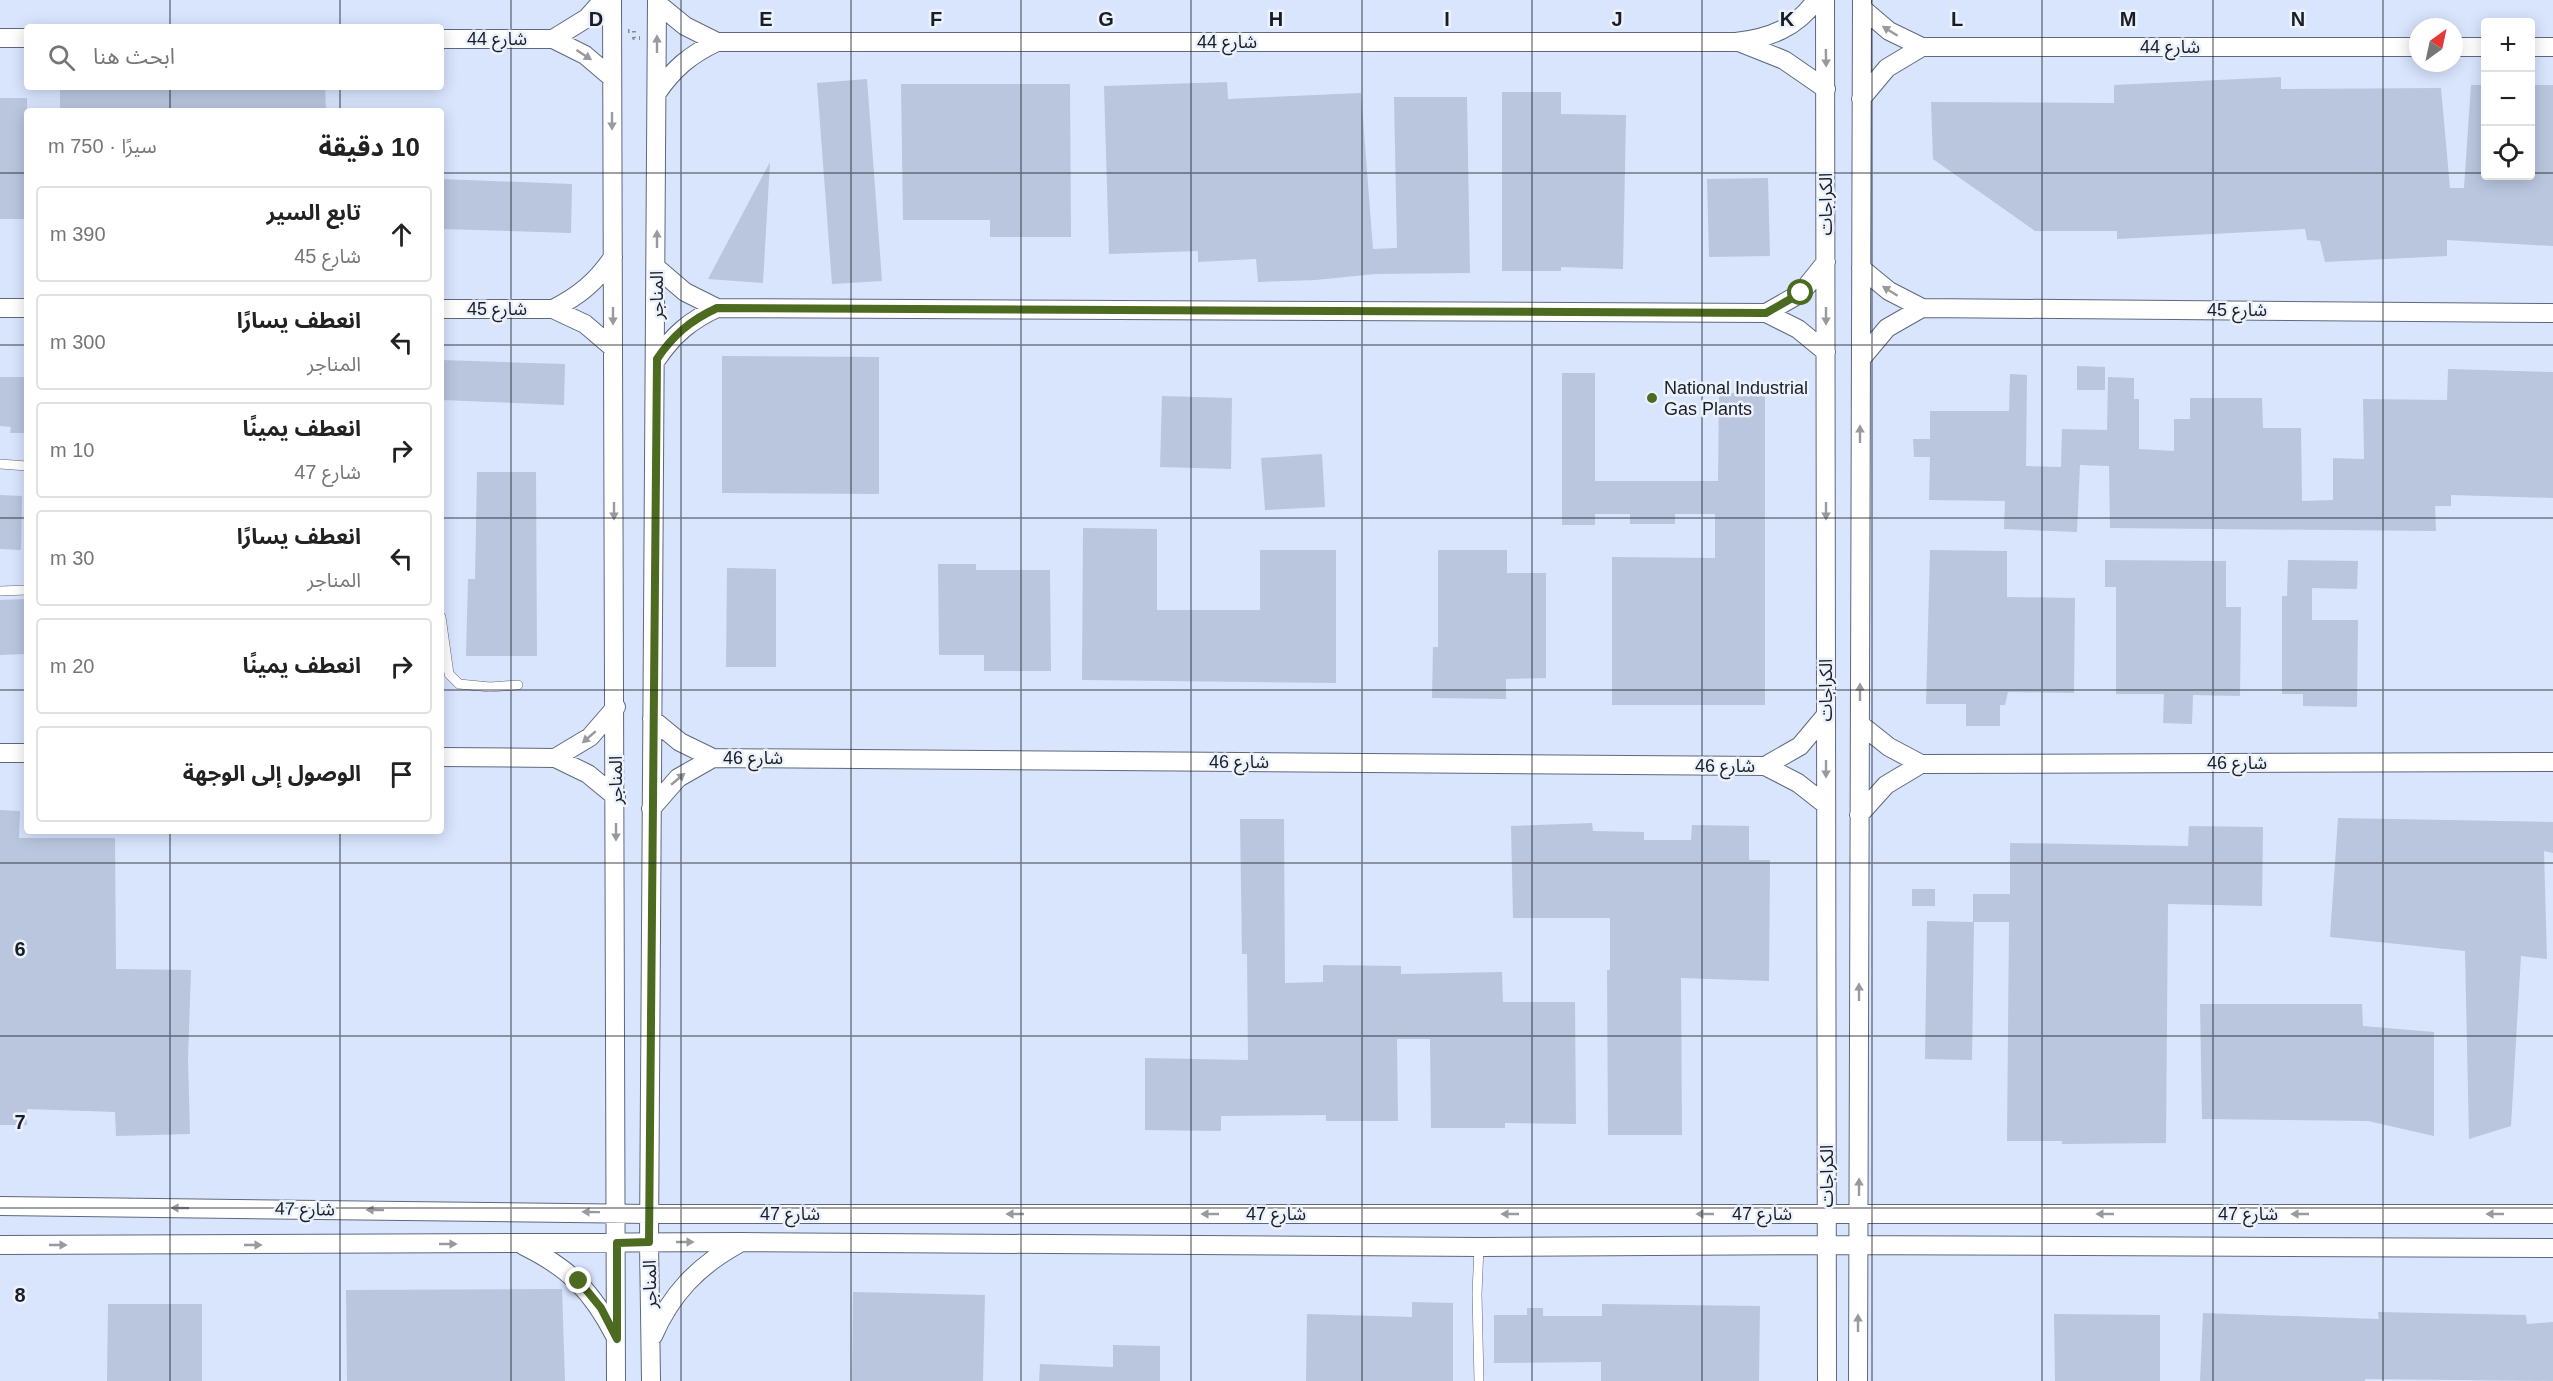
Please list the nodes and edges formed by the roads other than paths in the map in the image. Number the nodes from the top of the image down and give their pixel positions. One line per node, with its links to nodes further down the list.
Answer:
1 (603, 0): 10 (street, شارع 44)
2 (612, 0): 19 (street, المناجر)
3 (1816, 0): 12 (street, شارع 44)
4 (1825, 0): 20 (street, الكراجات, one-way to 20)
5 (657, 1): 11 (street, شارع 44); 21 (street, المناجر, one-way to 5)
6 (1862, 4): 13 (street, شارع 44, one-way to 6); 22 (street, الكراجات)
7 (0, 38): 8 (street)
8 (24, 38)
9 (444, 39): 10 (street, شارع 44)
10 (553, 39): 19 (street, شارع 44, one-way to 19)
11 (717, 42): 12 (street, شارع 44); 21 (street, شارع 44)
12 (1736, 42): 20 (street, شارع 44)
13 (1922, 47): 14 (street, شارع 44); 22 (street)
14 (2409, 47)
15 (2463, 47): 16 (street)
16 (2481, 47)
17 (2535, 47): 18 (street)
18 (2553, 47)
19 (612, 78): 23 (street, المناجر, one-way to 23)
20 (1826, 89): 24 (street, الكراجات)
21 (657, 93): 25 (street, المناجر, one-way to 21)
22 (1861, 99): 26 (street, الكراجات)
23 (613, 257): 32 (street, شارع 45); 35 (street, المناجر, one-way to 35)
24 (1826, 262): 33 (street); 36 (street, الكراجات, one-way to 36)
25 (657, 268): 29 (street); 37 (street, المناجر)
26 (1861, 268): 30 (street, شارع 45, one-way to 26); 38 (street, الكراجات)
27 (0, 308): 28 (street)
28 (24, 308)
29 (717, 308): 33 (street); 37 (street)
30 (1922, 308): 34 (street, شارع 45); 38 (street)
31 (444, 309): 32 (street, شارع 45)
32 (553, 309): 35 (street, شارع 45)
33 (1766, 313): 36 (street)
34 (2553, 313)
35 (613, 348): 45 (street, المناجر, one-way to 45)
36 (1826, 352): 46 (street, الكراجات, one-way to 46)
37 (657, 359): 47 (street, المناجر)
38 (1861, 359): 48 (street, الكراجات, one-way to 38)
39 (0, 464): 40 (lane)
40 (24, 466)
41 (24, 590): 42 (lane)
42 (0, 591)
43 (444, 638): 44 (lane)
44 (518, 685)
45 (616, 707): 52 (street, one-way to 52); 57 (street, المناجر)
46 (1826, 715): 56 (street, شارع 46); 58 (street, الكراجات, one-way to 58)
47 (652, 719): 53 (street, شارع 46); 59 (street, المناجر)
48 (1860, 724): 55 (street, شارع 46); 60 (street, الكراجات)
49 (0, 753): 50 (street)
50 (24, 753)
51 (444, 757): 52 (street)
52 (555, 758): 57 (street)
53 (713, 758): 56 (street, شارع 46); 59 (street, شارع 46, one-way to 53)
54 (2553, 762): 55 (street, شارع 46)
55 (1921, 764): 60 (street)
56 (1765, 766): 58 (street, شارع 46)
57 (616, 797): 62 (street, المناجر, one-way to 62)
58 (1826, 805): 64 (street, الكراجات)
59 (651, 809): 63 (street, المناجر)
60 (1860, 815): 65 (street, الكراجات, one-way to 60)
61 (0, 1206): 62 (street, شارع 47, one-way to 61)
62 (617, 1212): 63 (street, شارع 47); 69 (street, المناجر)
63 (650, 1214): 64 (street, شارع 47, one-way to 63); 67 (street, المناجر)
64 (1827, 1214): 65 (street, شارع 47); 72 (street, الكراجات)
65 (1858, 1214): 66 (street, شارع 47, one-way to 65); 73 (street, الكراجات)
66 (2553, 1214)
67 (649, 1242): 68 (street, شارع 47, one-way to 68); 69 (street, شارع 47); 77 (street, المناجر)
68 (740, 1242): 74 (street, شارع 47); 77 (street)
69 (617, 1243): 70 (street, شارع 47); 76 (street, المناجر)
70 (520, 1244): 71 (street, شارع 47, one-way to 70); 76 (street)
71 (0, 1245)
72 (1827, 1245): 73 (street, شارع 47); 74 (street, شارع 47); 81 (street, الكراجات)
73 (1859, 1246): 75 (street, شارع 47); 82 (street, الكراجات, one-way to 73)
74 (1479, 1247): 80 (lane)
75 (2553, 1248)
76 (617, 1339): 78 (street, المناجر)
77 (651, 1340): 79 (street, المناجر)
78 (616, 1381)
79 (651, 1381)
80 (1479, 1381)
81 (1827, 1381)
82 (1858, 1381)

